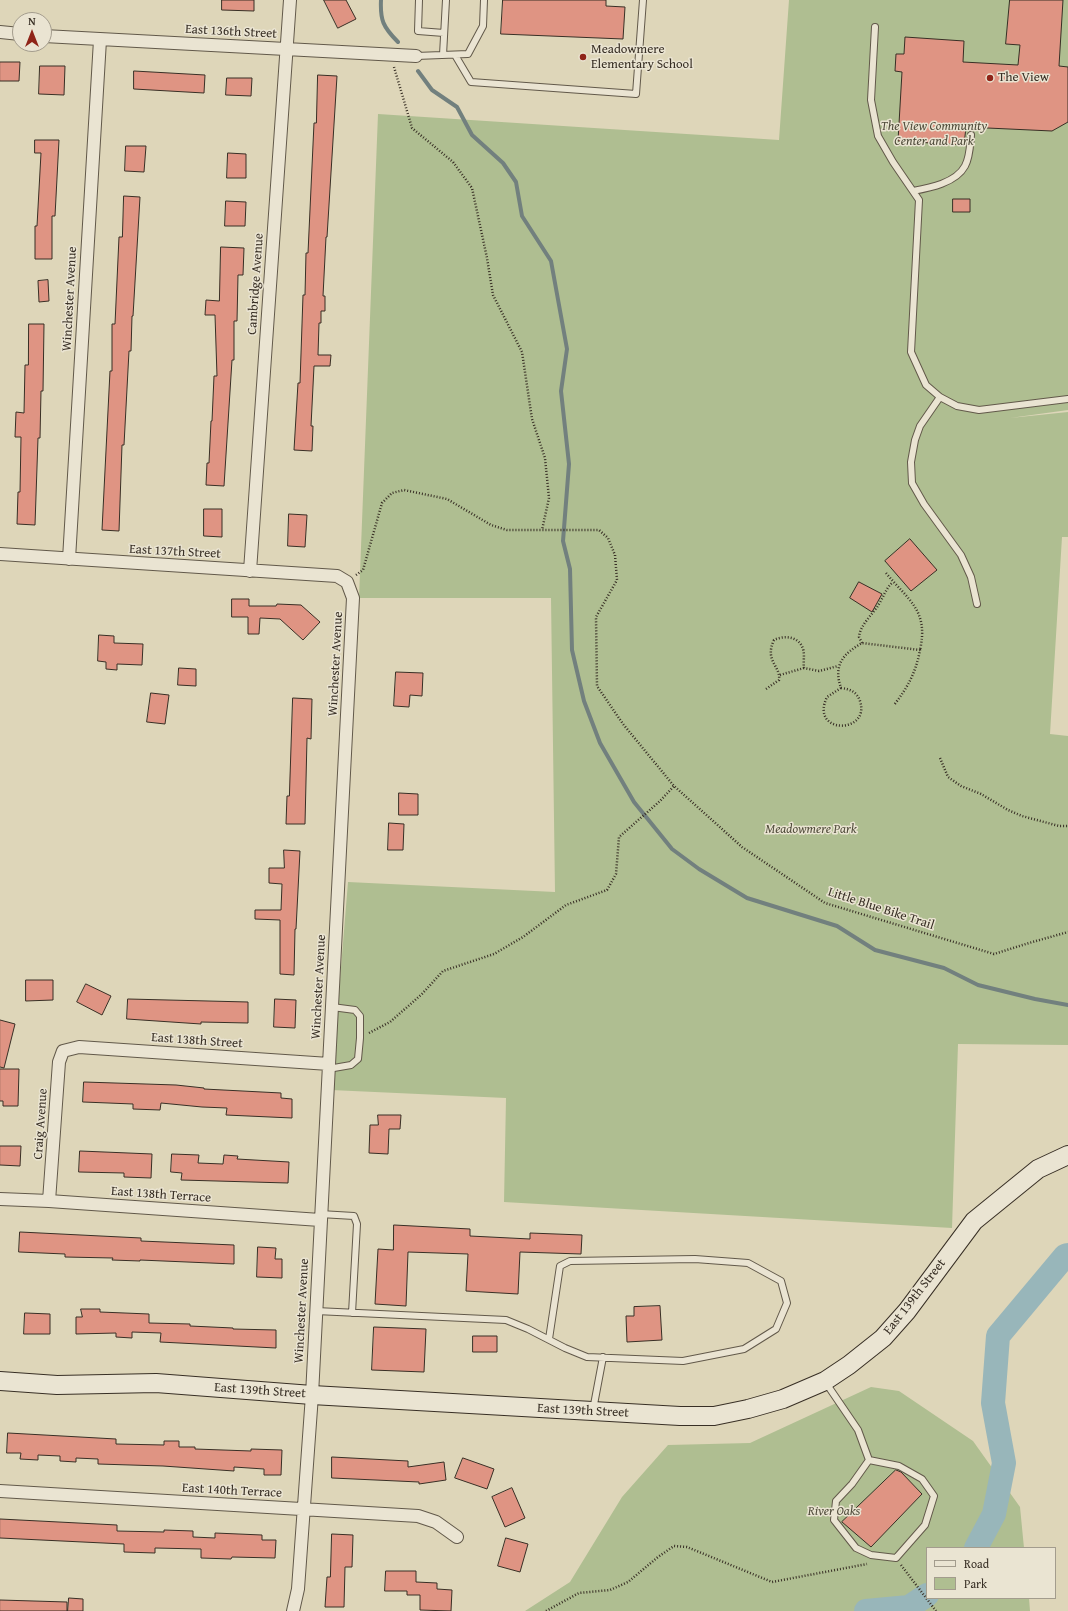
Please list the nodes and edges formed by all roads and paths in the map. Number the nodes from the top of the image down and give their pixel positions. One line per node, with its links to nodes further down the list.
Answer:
1 (290, 0): 12 (street, Cambridge Avenue)
2 (419, 0): 8 (lane)
3 (446, 0): 8 (lane)
4 (484, 0): 14 (lane)
5 (643, 0): 14 (lane)
6 (876, 27): 18 (lane)
7 (0, 32): 9 (street)
8 (444, 32): 13 (lane)
9 (12, 33)
10 (52, 37): 11 (street, East 136th Street)
11 (100, 40): 12 (street, East 136th Street); 23 (street, Winchester Avenue)
12 (286, 49): 15 (street, East 136th Street); 24 (street, Cambridge Avenue)
13 (443, 55): 14 (lane); 16 (lane)
14 (455, 55)
15 (391, 56): 16 (street, East 136th Street); 21 (path)
16 (416, 56)
17 (971, 135): 18 (lane)
18 (913, 192): 19 (lane)
19 (940, 397): 20 (lane); 28 (lane)
20 (1068, 399)
21 (542, 530): 26 (path, Little Blue Bike Trail); 38 (path, Little Blue Bike Trail)
22 (0, 554): 23 (street, East 137th Street)
23 (69, 560): 24 (street, East 137th Street)
24 (250, 570): 26 (street, East 137th Street)
25 (886, 572): 27 (path)
26 (347, 582): 41 (street, Winchester Avenue)
27 (893, 582): 29 (path); 30 (path)
28 (977, 604)
29 (862, 643): 30 (path); 31 (path)
30 (920, 650): 36 (path)
31 (838, 666): 32 (path); 34 (path)
32 (804, 668): 33 (path); 33 (path)
33 (780, 675): 35 (path)
34 (841, 688): 34 (path)
35 (766, 689)
36 (894, 705)
37 (940, 758): 39 (path)
38 (674, 786): 40 (path, Little Blue Bike Trail); 42 (path)
39 (1068, 826)
40 (1068, 932)
41 (332, 1007): 42 (lane); 44 (street, Winchester Avenue)
42 (360, 1038): 44 (lane)
43 (63, 1051): 44 (street, East 138th Street); 47 (street, Craig Avenue)
44 (328, 1067): 48 (street, Winchester Avenue)
45 (1068, 1154): 54 (street, East 139th Street)
46 (0, 1199): 47 (street, East 138th Terrace)
47 (50, 1201): 48 (street, East 138th Terrace)
48 (320, 1217): 49 (street, Winchester Avenue); 50 (lane)
49 (316, 1311): 50 (lane); 55 (street, Winchester Avenue)
50 (352, 1313): 51 (lane)
51 (548, 1339): 52 (lane); 52 (lane)
52 (603, 1357): 56 (lane)
53 (0, 1381): 55 (street, East 139th Street)
54 (826, 1382): 56 (street, East 139th Street); 57 (lane)
55 (312, 1394): 56 (street, East 139th Street); 59 (street, Winchester Avenue)
56 (593, 1411)
57 (869, 1460): 61 (lane); 61 (lane)
58 (0, 1491): 59 (street, East 140th Terrace)
59 (304, 1509): 60 (street, East 140th Terrace); 65 (street, Winchester Avenue)
60 (457, 1537)
61 (896, 1558): 63 (path)
62 (873, 1562): 66 (path)
63 (926, 1598)
64 (927, 1599): 67 (path)
65 (293, 1611)
66 (546, 1611)
67 (936, 1611)

